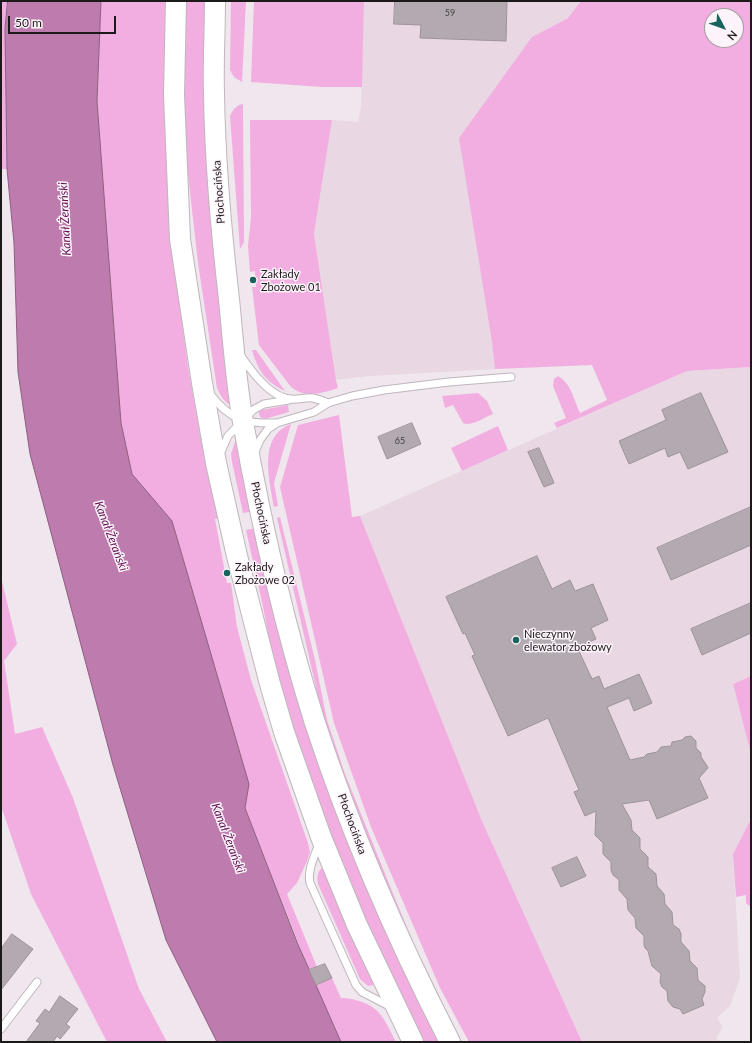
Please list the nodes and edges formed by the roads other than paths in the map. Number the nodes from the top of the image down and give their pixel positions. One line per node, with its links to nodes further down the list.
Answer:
1 (176, 1): 5 (main road)
2 (215, 1): 3 (main road, Płochocińska)
3 (234, 346): 6 (lane); 8 (main road, Płochocińska)
4 (511, 377): 7 (lane)
5 (202, 383): 8 (lane); 11 (main road)
6 (291, 399): 7 (lane); 8 (lane)
7 (328, 403): 9 (lane)
8 (243, 420): 9 (lane); 10 (main road, Płochocińska); 11 (lane)
9 (277, 423): 10 (lane)
10 (251, 462): 17 (main road, Płochocińska)
11 (216, 464): 12 (main road)
12 (321, 838): 14 (main road); 14 (lane)
13 (37, 982): 15 (lane)
14 (397, 1010): 16 (main road)
15 (1, 1029)
16 (413, 1042)
17 (450, 1042)

